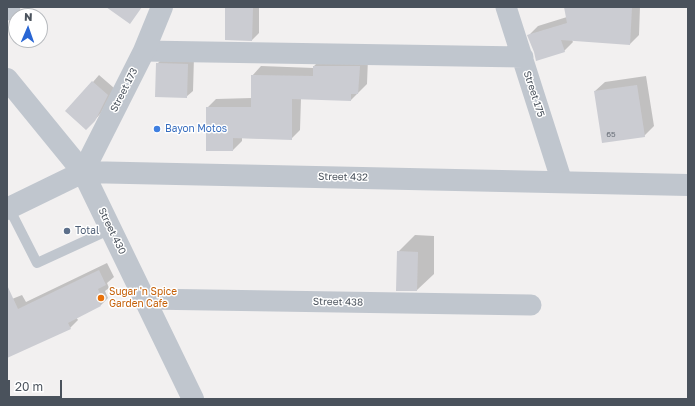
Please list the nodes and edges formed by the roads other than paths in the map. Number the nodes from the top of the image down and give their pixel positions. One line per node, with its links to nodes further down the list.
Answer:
1 (10, 7): 4 (street)
2 (162, 7): 5 (street, Street 173)
3 (506, 7): 6 (street, Street 175)
4 (7, 10)
5 (144, 50): 6 (street); 8 (street, Street 173)
6 (522, 57): 9 (street, Street 175)
7 (7, 79): 8 (street, Street 430)
8 (83, 172): 9 (street, Street 432); 11 (street, Street 432); 12 (street, Street 430)
9 (562, 182): 10 (street, Street 432)
10 (688, 185)
11 (8, 209): 12 (lane)
12 (111, 229): 13 (street, Street 430)
13 (144, 299): 14 (street, Street 438); 15 (street, Street 430)
14 (531, 305)
15 (193, 399)

